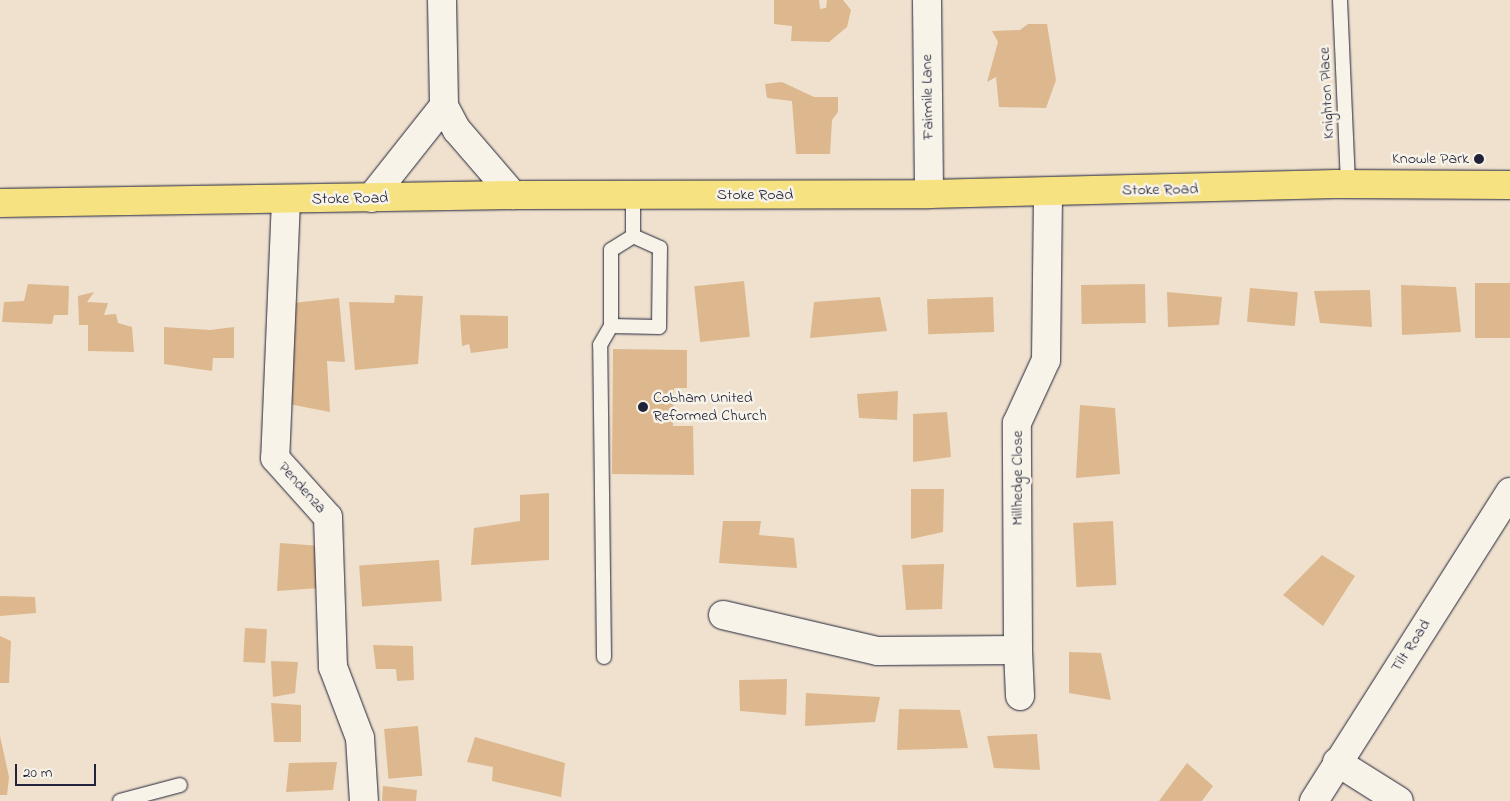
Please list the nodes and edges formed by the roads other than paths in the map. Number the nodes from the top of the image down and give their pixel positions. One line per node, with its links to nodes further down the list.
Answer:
1 (442, 0): 4 (street)
2 (927, 0): 8 (street, Fairmile Lane)
3 (1340, 0): 5 (lane, Knighton Place)
4 (444, 106): 9 (street); 11 (street)
5 (1348, 184): 6 (main road, Stoke Road); 7 (main road, Stoke Road)
6 (1510, 185)
7 (1048, 192): 8 (main road, Stoke Road); 18 (street, Millhedge Close)
8 (929, 194): 10 (main road, Stoke Road)
9 (513, 195): 10 (main road, Stoke Road); 11 (main road, Stoke Road)
10 (633, 195): 14 (lane)
11 (371, 198): 12 (main road, Stoke Road)
12 (286, 200): 13 (main road, Stoke Road); 24 (street, Pendenza)
13 (0, 203)
14 (633, 236): 15 (lane); 15 (lane)
15 (612, 326): 19 (lane)
16 (1510, 492): 21 (street, Tilt Road)
17 (723, 615): 18 (street)
18 (1018, 650): 20 (street, Millhedge Close)
19 (604, 657)
20 (1020, 696)
21 (1337, 762): 25 (street, Tilt Road); 26 (street)
22 (180, 785): 23 (lane)
23 (120, 801)
24 (364, 801)
25 (1314, 801)
26 (1399, 801)

